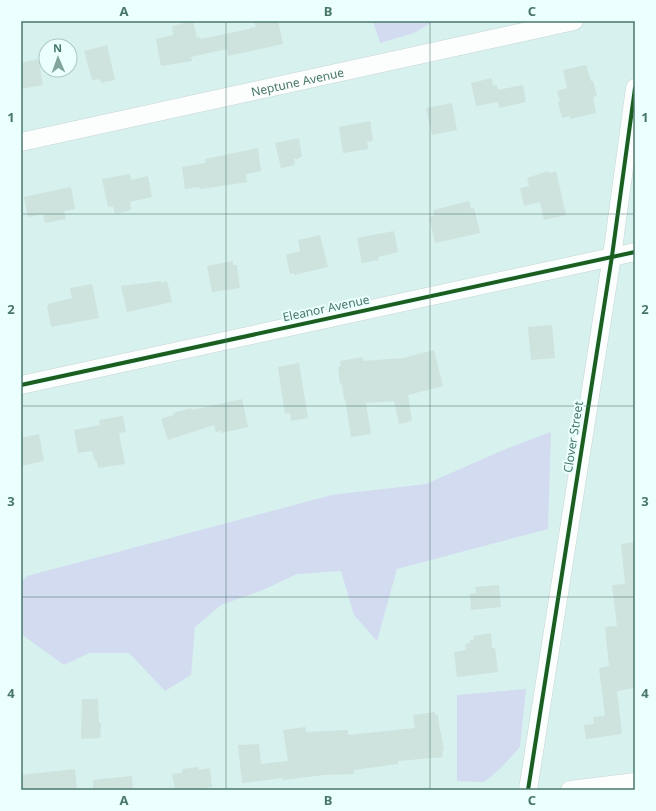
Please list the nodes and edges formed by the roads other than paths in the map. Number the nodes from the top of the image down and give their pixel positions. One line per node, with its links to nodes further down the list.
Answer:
1 (574, 21): 3 (street, Neptune Avenue)
2 (635, 88): 5 (street, Clover Street)
3 (21, 142)
4 (635, 252): 5 (street, Eleanor Avenue)
5 (612, 256): 6 (street, Eleanor Avenue); 8 (street, Clover Street)
6 (21, 385)
7 (635, 782): 9 (street)
8 (528, 790)
9 (570, 790)

